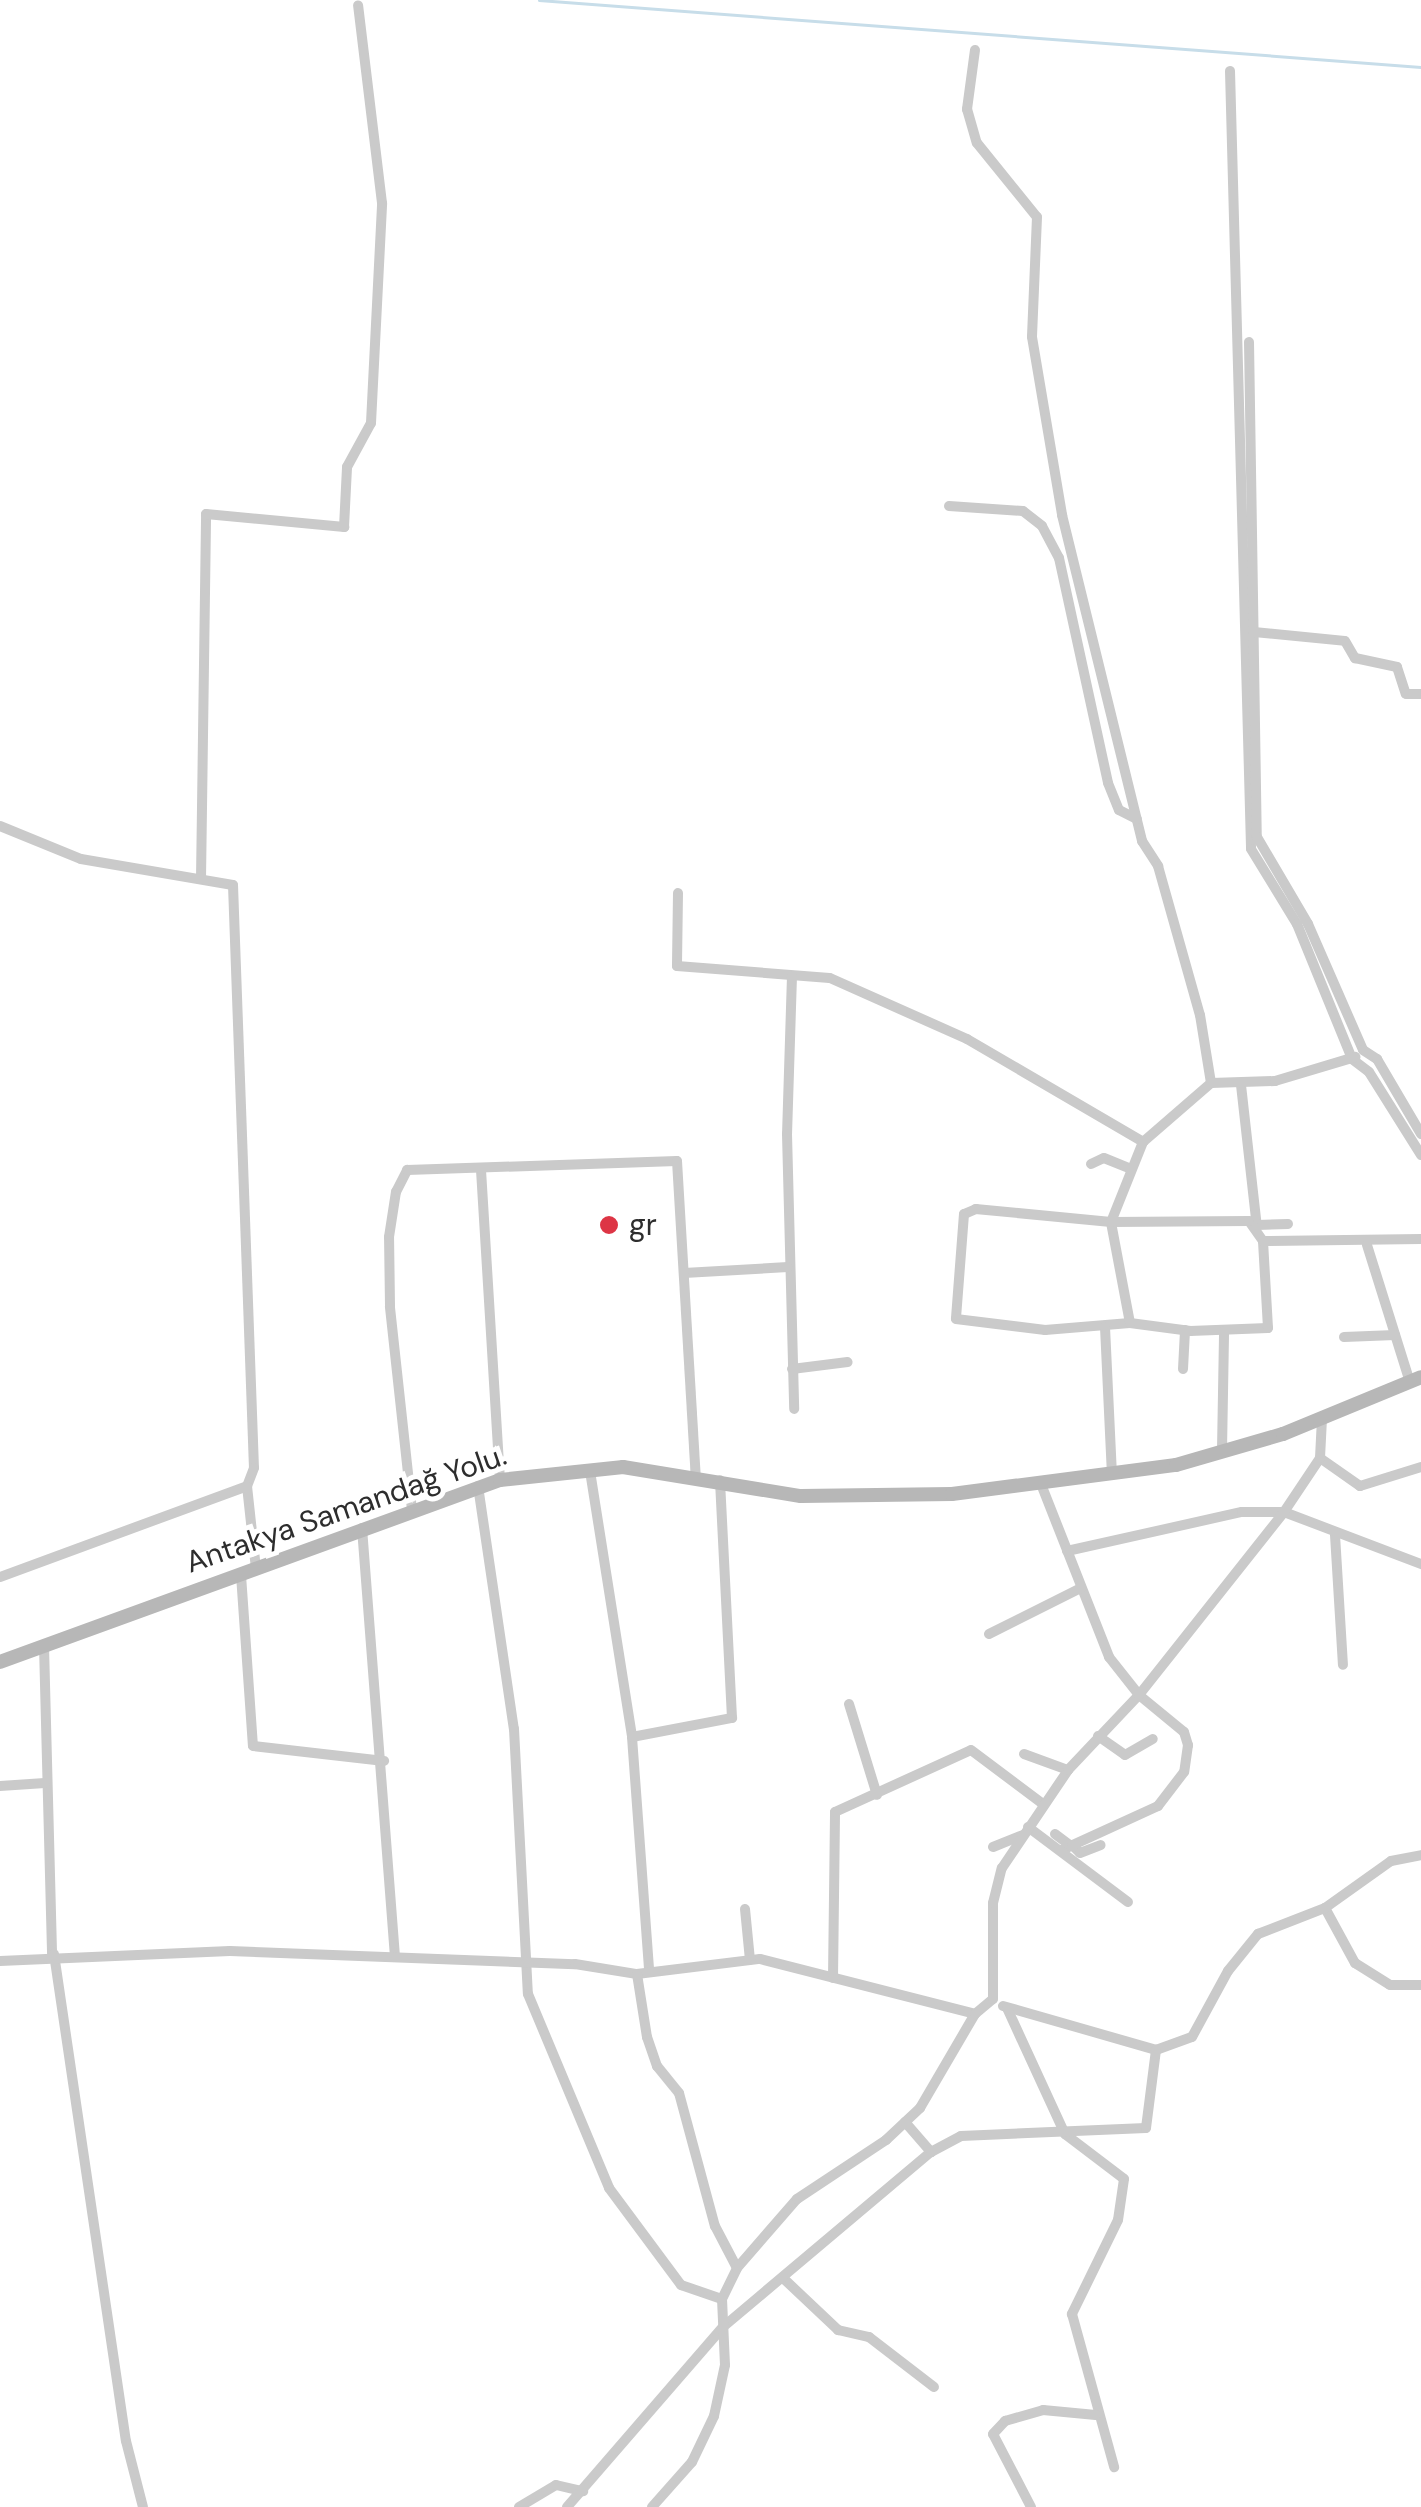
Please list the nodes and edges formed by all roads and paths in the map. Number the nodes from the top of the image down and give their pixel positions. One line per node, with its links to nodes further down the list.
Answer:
1 (358, 5): 10 (street)
2 (975, 50): 8 (street)
3 (1230, 71): 14 (street)
4 (1249, 342): 6 (street)
5 (949, 506): 8 (street)
6 (1254, 632): 7 (street); 13 (street)
7 (1421, 694)
8 (1137, 819): 15 (street)
9 (0, 826): 10 (street)
10 (201, 878): 52 (street)
11 (678, 894): 12 (street)
12 (792, 976): 18 (street); 29 (street)
13 (1363, 1050): 14 (street); 17 (street)
14 (1352, 1060): 16 (street); 19 (street)
15 (1211, 1083): 16 (street); 18 (street)
16 (1242, 1085): 25 (street)
17 (1421, 1134)
18 (1143, 1142): 21 (street)
19 (1421, 1155)
20 (1092, 1164): 21 (street)
21 (1131, 1169): 23 (street)
22 (481, 1170): 30 (street); 49 (street); 54 (street)
23 (1111, 1222): 25 (street); 31 (street); 32 (street)
24 (1288, 1224): 25 (street)
25 (1257, 1226): 27 (street)
26 (1421, 1239): 28 (street)
27 (1263, 1241): 28 (street); 34 (street)
28 (1367, 1245): 35 (street)
29 (788, 1267): 30 (street); 38 (street)
30 (684, 1273): 48 (street)
31 (1130, 1323): 32 (street); 33 (street)
32 (1105, 1327): 47 (street)
33 (1185, 1330): 34 (street); 39 (street)
34 (1224, 1331): 43 (street)
35 (1395, 1335): 36 (street); 40 (street)
36 (1344, 1337)
37 (848, 1362): 38 (street)
38 (792, 1368): 41 (street)
39 (1183, 1369)
40 (1415, 1380): 42 (street, Antakya Samandağ Yolu.)
41 (794, 1410)
42 (1322, 1418): 43 (street, Antakya Samandağ Yolu.); 44 (street)
43 (1222, 1450): 47 (street, Antakya Samandağ Yolu.)
44 (1320, 1458): 45 (street); 55 (street)
45 (1421, 1466)
46 (590, 1471): 48 (street, Antakya Samandağ Yolu.); 49 (street, Antakya Samandağ Yolu.); 70 (street)
47 (1112, 1472): 51 (street, Antakya Samandağ Yolu.)
48 (696, 1478): 50 (street, Antakya Samandağ Yolu.)
49 (500, 1480): 53 (street, Antakya Samandağ Yolu.)
50 (720, 1480): 51 (street, Antakya Samandağ Yolu.); 70 (street)
51 (1042, 1484): 58 (street)
52 (247, 1486): 60 (street); 61 (street)
53 (478, 1486): 54 (street, Antakya Samandağ Yolu.); 92 (street)
54 (412, 1510): 56 (street, Antakya Samandağ Yolu.)
55 (1284, 1512): 57 (street); 58 (street); 67 (street)
56 (362, 1528): 60 (street, Antakya Samandağ Yolu.); 73 (street)
57 (1335, 1535): 59 (street); 66 (street)
58 (1067, 1551): 62 (street)
59 (1421, 1564)
60 (249, 1572): 64 (street, Antakya Samandağ Yolu.); 73 (street)
61 (0, 1577)
62 (1081, 1588): 63 (street); 67 (street)
63 (989, 1634)
64 (44, 1646): 65 (street, Antakya Samandağ Yolu.); 75 (street)
65 (0, 1662)
66 (1343, 1665)
67 (1139, 1695): 69 (street); 82 (street)
68 (848, 1704): 77 (street)
69 (1098, 1736): 71 (street); 74 (street)
70 (632, 1737): 93 (street)
71 (1152, 1739)
72 (1024, 1754): 74 (street)
73 (384, 1762): 89 (street)
74 (1068, 1770): 78 (street)
75 (45, 1783): 76 (street); 88 (street)
76 (0, 1786)
77 (878, 1795): 78 (street); 94 (street)
78 (1042, 1804): 79 (street)
79 (1025, 1831): 82 (street); 83 (street); 96 (street)
80 (1055, 1834): 82 (street)
81 (1100, 1845): 82 (street)
82 (1068, 1847): 85 (street)
83 (992, 1848)
84 (1421, 1855): 86 (street)
85 (1128, 1902)
86 (1325, 1908): 95 (street); 99 (street)
87 (745, 1909): 91 (street)
88 (53, 1954): 89 (street); 90 (street); 111 (street)
89 (395, 1954): 92 (street)
90 (0, 1960)
91 (750, 1960): 93 (street); 94 (street)
92 (526, 1965): 93 (street); 105 (street)
93 (643, 1972): 103 (street)
94 (832, 1978): 98 (street)
95 (1421, 1986)
96 (993, 2000): 97 (street); 98 (street)
97 (1007, 2008): 99 (street); 101 (street)
98 (976, 2014): 100 (street)
99 (1156, 2050): 101 (street)
100 (905, 2122): 102 (street); 103 (street)
101 (1065, 2134): 102 (street); 108 (street)
102 (931, 2152): 104 (street)
103 (737, 2268): 105 (street)
104 (783, 2278): 106 (street); 107 (street)
105 (722, 2299): 106 (street)
106 (723, 2327): 110 (street); 114 (street)
107 (934, 2388)
108 (1096, 2416): 109 (street); 115 (street)
109 (1114, 2466)
110 (583, 2491): 112 (street); 113 (street)
111 (143, 2507)
112 (518, 2507)
113 (567, 2507)
114 (652, 2507)
115 (1031, 2507)

